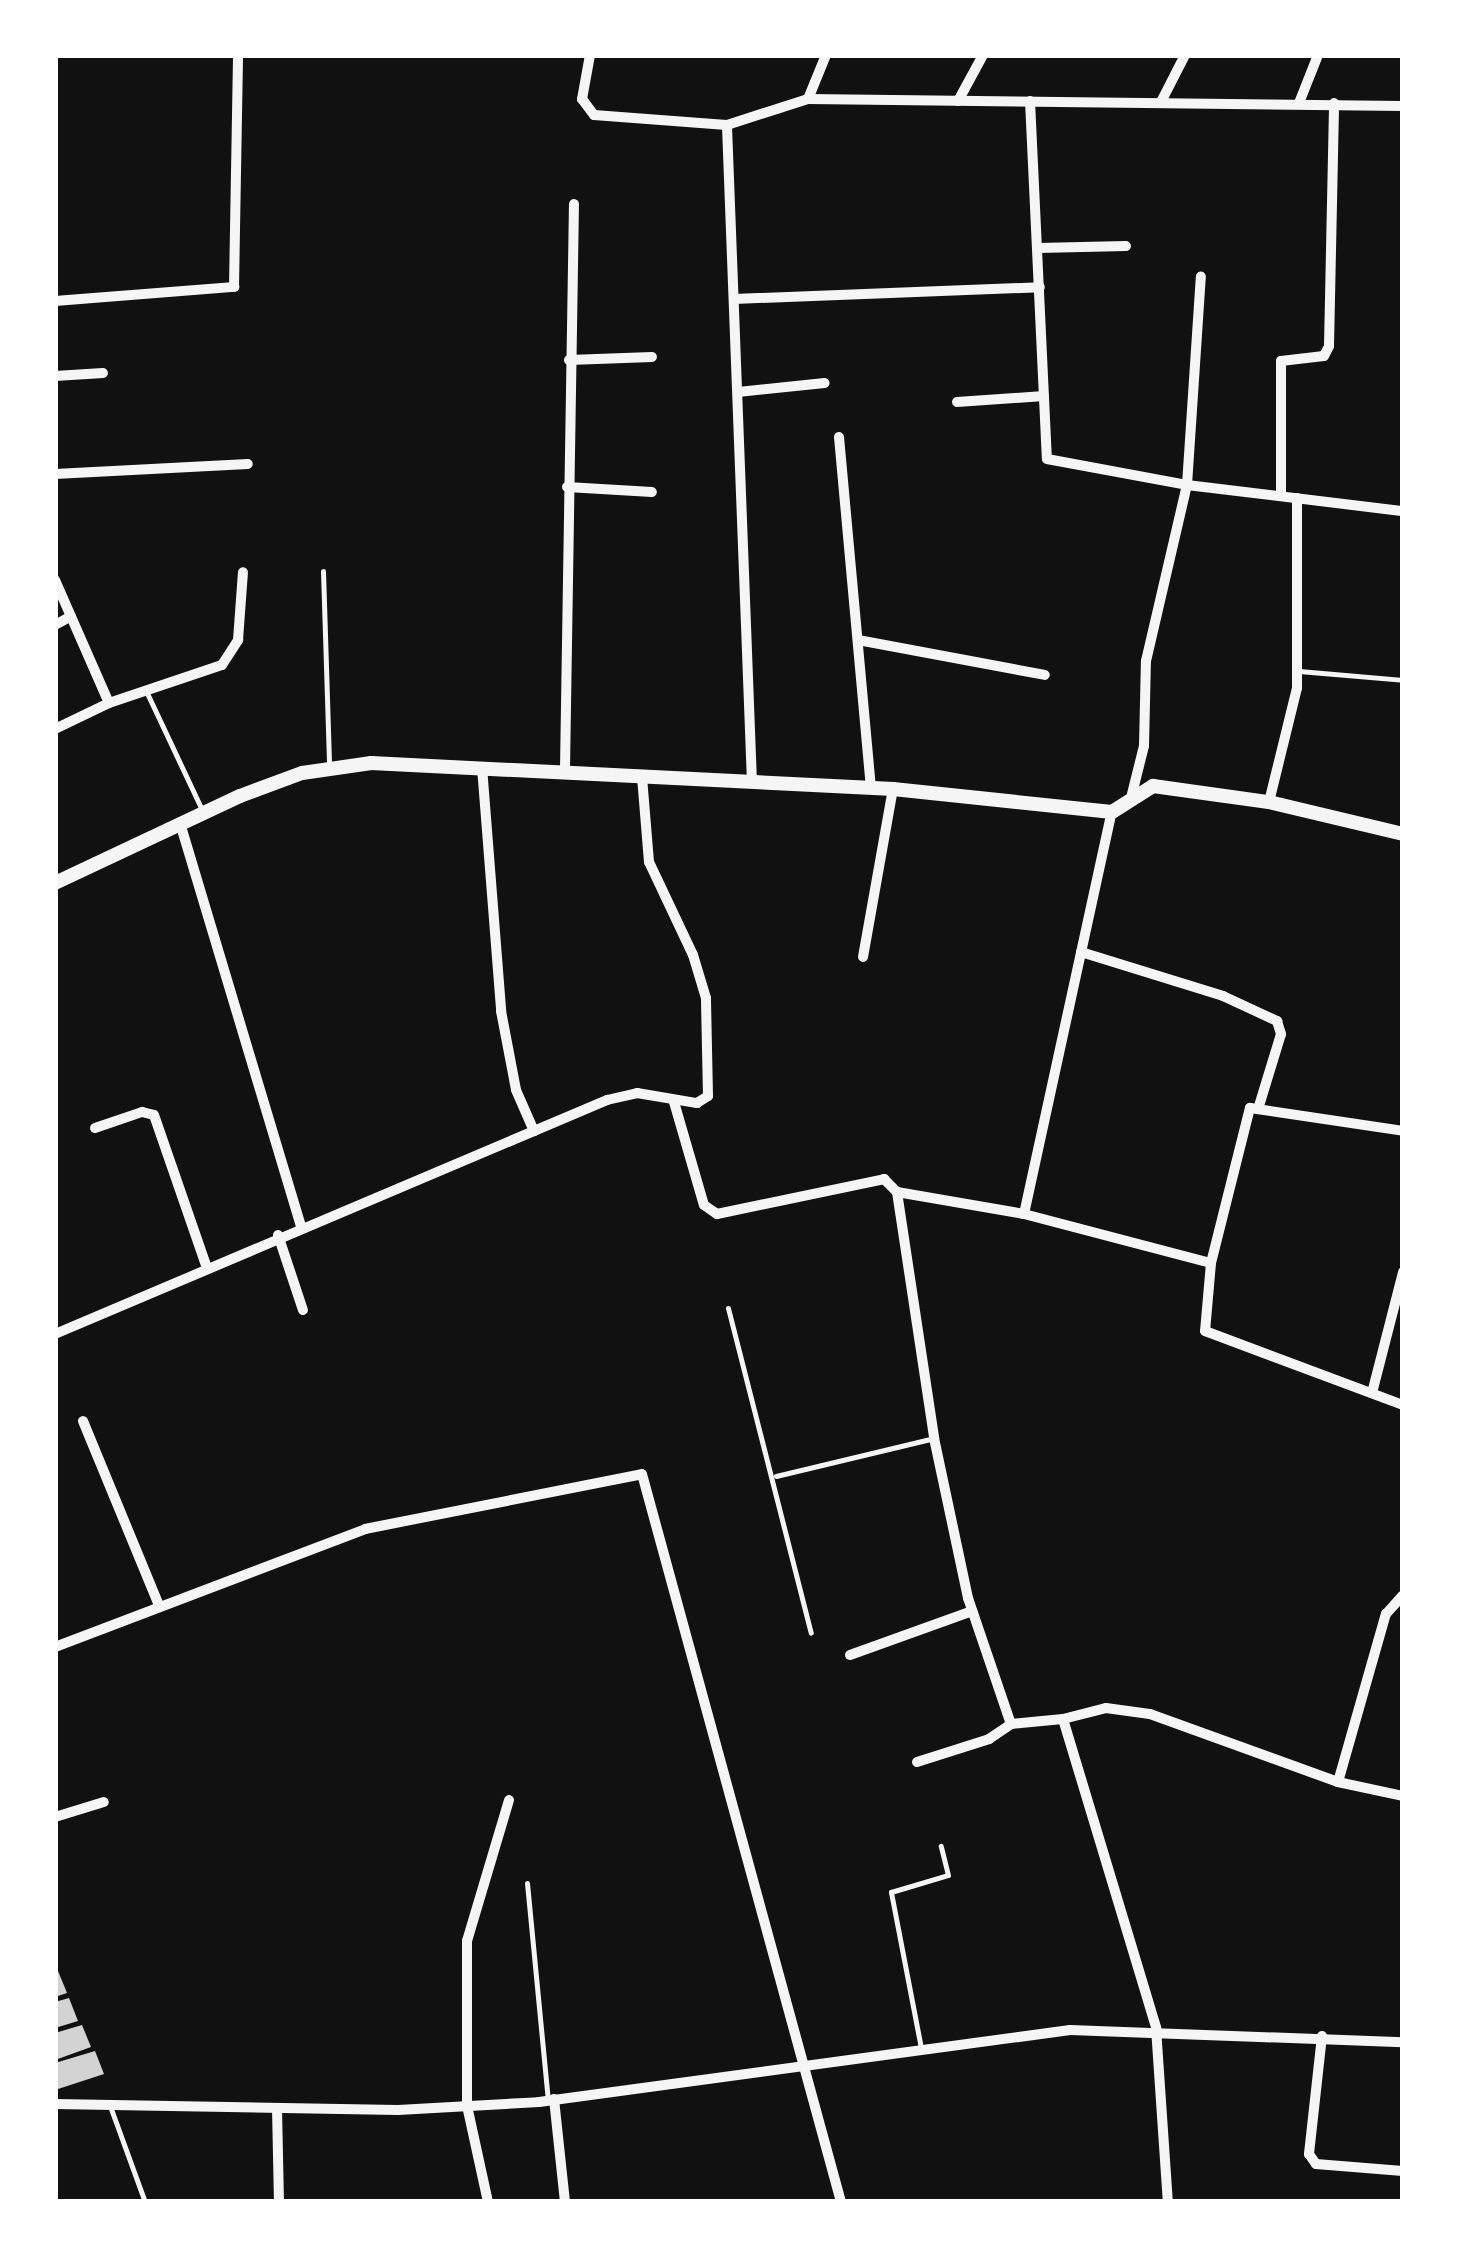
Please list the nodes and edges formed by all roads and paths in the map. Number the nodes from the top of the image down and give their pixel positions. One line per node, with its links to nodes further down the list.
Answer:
1 (238, 55): 21 (street)
2 (590, 55): 14 (street)
3 (826, 55): 7 (street)
4 (983, 55): 8 (street)
5 (1184, 55): 10 (street)
6 (1318, 55): 11 (street)
7 (808, 99): 8 (street); 14 (street)
8 (958, 101): 9 (street)
9 (1030, 101): 10 (street); 17 (street)
10 (1161, 102): 11 (street)
11 (1300, 103): 12 (street)
12 (1334, 103): 13 (street); 36 (street)
13 (1403, 104)
14 (727, 126): 20 (street)
15 (574, 204): 23 (street)
16 (1126, 246): 17 (street)
17 (1038, 248): 19 (street)
18 (1201, 276): 33 (street)
19 (1040, 287): 20 (street); 28 (street)
20 (734, 299): 27 (street)
21 (55, 301)
22 (652, 357): 23 (street)
23 (568, 360): 34 (street)
24 (104, 374): 25 (street)
25 (55, 376)
26 (824, 382): 27 (street)
27 (738, 392): 55 (street)
28 (1044, 396): 29 (street); 33 (street)
29 (957, 402)
30 (839, 437): 44 (street)
31 (248, 464): 32 (street)
32 (55, 474)
33 (1187, 486): 36 (street); 58 (street)
34 (567, 488): 35 (street); 53 (street)
35 (652, 492)
36 (1280, 496): 37 (street)
37 (1297, 498): 38 (street); 45 (street)
38 (1403, 511)
39 (322, 571): 52 (lane)
40 (243, 572): 48 (street)
41 (55, 580): 42 (street)
42 (71, 616): 43 (street); 49 (street)
43 (55, 625)
44 (858, 640): 46 (street); 56 (street)
45 (1298, 671): 47 (lane); 59 (street)
46 (1045, 675)
47 (1403, 680)
48 (146, 692): 49 (street); 60 (lane)
49 (110, 703): 50 (street)
50 (55, 729)
51 (482, 766): 52 (street); 53 (street); 70 (street)
52 (329, 769): 60 (street)
53 (564, 769): 54 (street)
54 (642, 776): 55 (street); 67 (street)
55 (752, 783): 56 (street)
56 (871, 788): 57 (street)
57 (894, 790): 61 (street); 66 (street)
58 (1132, 794): 59 (street); 61 (street)
59 (1270, 802): 63 (street)
60 (204, 812): 62 (street)
61 (1112, 812): 65 (street)
62 (180, 823): 64 (street); 74 (street)
63 (1403, 834)
64 (55, 883)
65 (1080, 952): 68 (street); 73 (street)
66 (863, 957)
67 (674, 1102): 70 (street); 72 (street)
68 (1259, 1106): 71 (street); 76 (street)
69 (96, 1128): 77 (street)
70 (534, 1131): 74 (street)
71 (1402, 1132)
72 (896, 1192): 73 (street); 85 (street)
73 (1024, 1214): 76 (street)
74 (302, 1226): 75 (street)
75 (278, 1235): 77 (street); 80 (street)
76 (1210, 1263): 82 (street)
77 (206, 1265): 81 (street)
78 (1403, 1272): 82 (street)
79 (728, 1308): 86 (lane)
80 (304, 1310)
81 (55, 1334)
82 (1372, 1393): 83 (street)
83 (1403, 1405)
84 (83, 1421): 88 (street)
85 (934, 1438): 86 (lane); 89 (street)
86 (775, 1476): 90 (lane)
87 (1403, 1595): 96 (street)
88 (158, 1604): 91 (street); 107 (street)
89 (972, 1611): 92 (street); 94 (street)
90 (810, 1634)
91 (55, 1647)
92 (850, 1654)
93 (1063, 1719): 94 (street); 96 (street); 103 (street)
94 (1011, 1724): 95 (street)
95 (917, 1762)
96 (1338, 1782): 97 (street)
97 (1403, 1796)
98 (508, 1800): 111 (street)
99 (104, 1802): 100 (street)
100 (55, 1817)
101 (941, 1846): 106 (lane)
102 (527, 1883): 108 (lane)
103 (1156, 2028): 104 (street); 106 (street); 119 (street)
104 (1322, 2036): 105 (street); 113 (street)
105 (1403, 2042)
106 (920, 2048): 107 (street)
107 (805, 2062): 108 (street); 118 (street)
108 (551, 2100): 111 (street); 117 (street)
109 (55, 2104): 110 (street)
110 (110, 2105): 112 (street); 114 (lane)
111 (468, 2106): 112 (street); 116 (street)
112 (278, 2108): 115 (street)
113 (1403, 2171)
114 (145, 2202)
115 (279, 2202)
116 (488, 2202)
117 (565, 2202)
118 (841, 2202)
119 (1168, 2202)

